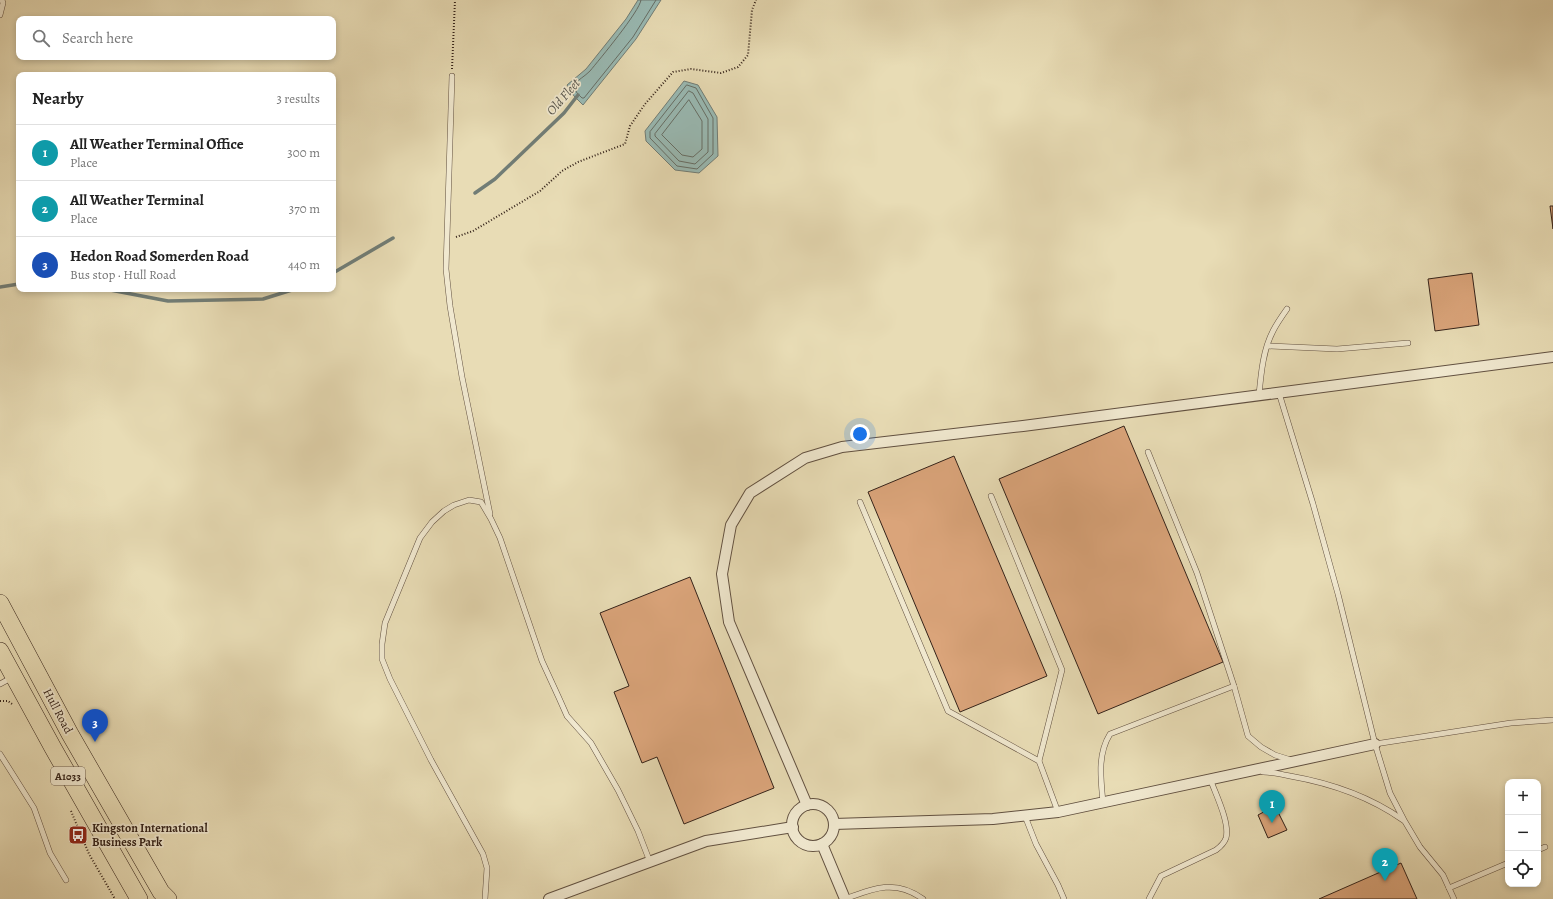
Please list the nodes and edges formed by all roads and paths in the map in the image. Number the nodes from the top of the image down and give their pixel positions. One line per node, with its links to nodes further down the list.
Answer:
1 (2, 0): 4 (lane)
2 (455, 0): 5 (path)
3 (756, 0): 6 (path)
4 (0, 15)
5 (452, 76): 6 (lane)
6 (448, 240): 16 (lane)
7 (1287, 309): 9 (lane)
8 (1408, 343): 9 (lane)
9 (1268, 346): 12 (lane)
10 (1553, 357): 11 (street)
11 (1278, 393): 12 (street); 24 (lane)
12 (1259, 396): 32 (street)
13 (1148, 452): 20 (lane)
14 (990, 496): 26 (lane)
15 (860, 502): 26 (lane)
16 (491, 519): 41 (lane); 48 (lane)
17 (0, 603): 47 (highway, Hull Road / A1033)
18 (0, 651): 19 (highway, Hull Road / A1033)
19 (7, 680): 46 (highway, Hull Road / A1033)
20 (1234, 686): 27 (lane); 31 (lane)
21 (0, 701): 22 (path)
22 (17, 708)
23 (1553, 720): 24 (lane)
24 (1376, 744): 27 (street); 35 (lane)
25 (0, 754): 43 (lane)
26 (1039, 761): 33 (lane)
27 (1296, 762): 28 (street)
28 (1253, 771): 29 (street); 35 (lane)
29 (1211, 780): 31 (street); 53 (lane)
30 (68, 804): 45 (path)
31 (1103, 804): 33 (street)
32 (807, 805): 36 (street); 37 (street)
33 (1058, 812): 34 (street)
34 (1025, 816): 36 (street); 52 (lane)
35 (1404, 820): 44 (lane)
36 (834, 824): 38 (street)
37 (793, 827): 38 (street); 41 (street)
38 (822, 844): 50 (street)
39 (1545, 847): 40 (lane)
40 (1541, 849)
41 (650, 862): 49 (street)
42 (1505, 864): 44 (lane)
43 (66, 880)
44 (1449, 888): 54 (lane)
45 (115, 899)
46 (139, 899)
47 (168, 899)
48 (485, 899)
49 (549, 899)
50 (845, 899): 51 (lane)
51 (923, 899)
52 (1064, 899)
53 (1149, 899)
54 (1454, 899)

